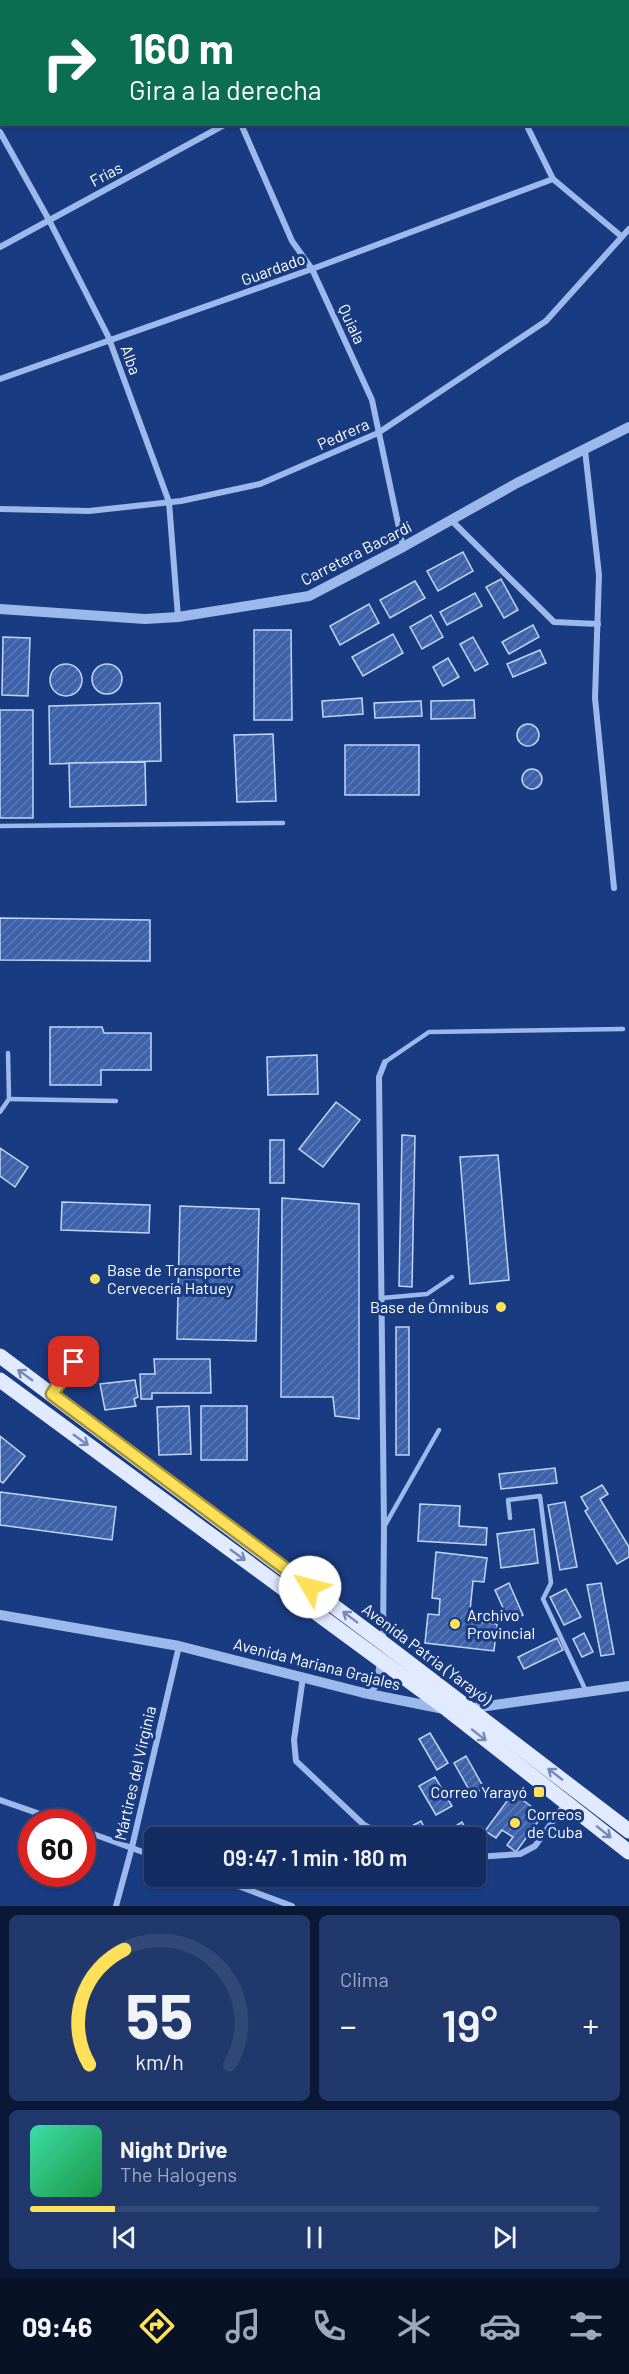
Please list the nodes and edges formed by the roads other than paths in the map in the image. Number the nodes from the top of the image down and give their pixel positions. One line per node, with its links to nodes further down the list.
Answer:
1 (222, 126): 6 (street, Frías)
2 (242, 126): 10 (street, Quiala)
3 (527, 126): 5 (street)
4 (0, 132): 6 (street, Alba)
5 (554, 179): 8 (street); 10 (street, Guardado)
6 (49, 220): 9 (street, Frías); 11 (street, Alba)
7 (629, 229): 8 (street, Pedrera)
8 (621, 236): 14 (street, Pedrera)
9 (0, 247)
10 (312, 269): 11 (street, Guardado); 14 (street, Quiala)
11 (110, 342): 12 (street, Guardado); 16 (street, Alba)
12 (0, 380)
13 (629, 427): 15 (street, Carretera Bacardí)
14 (378, 433): 16 (street, Pedrera); 19 (street, Quiala)
15 (585, 450): 18 (street, Carretera Bacardí); 22 (street)
16 (169, 502): 17 (street, Pedrera); 21 (street, Alba)
17 (0, 509)
18 (451, 520): 19 (street, Carretera Bacardí); 22 (street)
19 (403, 547): 21 (street, Carretera Bacardí)
20 (0, 609): 21 (street, Carretera Bacardí)
21 (178, 617)
22 (598, 624): 25 (street)
23 (283, 823): 24 (lane)
24 (0, 826)
25 (614, 888)
26 (623, 1029): 28 (lane)
27 (8, 1053): 29 (lane)
28 (385, 1062): 33 (street)
29 (9, 1099): 30 (lane); 31 (lane)
30 (116, 1101)
31 (0, 1112)
32 (452, 1277): 33 (lane)
33 (382, 1298): 40 (street)
34 (0, 1356): 37 (main road, Avenida Patria (Yarayó), one-way to 34)
35 (74, 1362): 37 (lane)
36 (0, 1380): 44 (main road, Avenida Patria (Yarayó), one-way to 44)
37 (52, 1394): 42 (main road, Avenida Patria (Yarayó), one-way to 37)
38 (439, 1430): 40 (lane)
39 (510, 1518): 47 (lane)
40 (384, 1527): 42 (street)
41 (0, 1615): 43 (street, Avenida Mariana Grajales)
42 (384, 1643): 50 (main road, Avenida Patria (Yarayó))
43 (178, 1646): 45 (street, Avenida Mariana Grajales); 57 (street, Mártires del Virginia)
44 (382, 1662): 48 (street); 49 (main road, Avenida Patria (Yarayó))
45 (303, 1677): 48 (street, Avenida Mariana Grajales); 54 (street)
46 (629, 1686): 47 (street, Avenida Mariana Grajales)
47 (586, 1692): 50 (street, Avenida Mariana Grajales)
48 (364, 1693): 49 (street, Avenida Mariana Grajales)
49 (447, 1709): 50 (street, Avenida Mariana Grajales); 52 (main road, Avenida Patria (Yarayó), one-way to 52)
50 (470, 1709): 55 (main road, Avenida Patria (Yarayó), one-way to 50)
51 (0, 1800): 53 (street)
52 (566, 1802): 59 (main road, Avenida Patria (Yarayó), one-way to 59); 60 (street)
53 (26, 1809)
54 (368, 1827)
55 (629, 1831)
56 (96, 1835): 57 (street)
57 (132, 1847): 58 (street); 62 (street, Mártires del Virginia)
58 (144, 1852)
59 (629, 1852)
60 (486, 1856)
61 (241, 1887): 63 (street)
62 (116, 1906)
63 (292, 1906)

